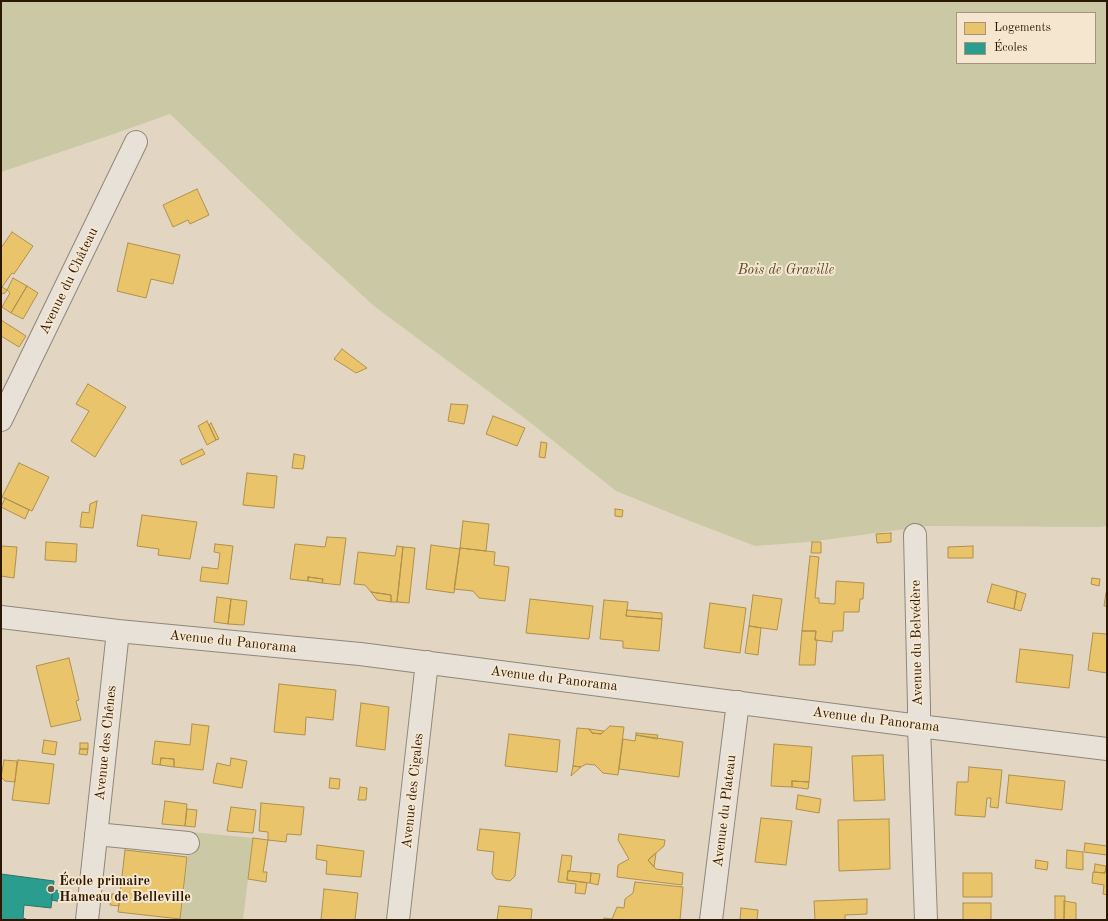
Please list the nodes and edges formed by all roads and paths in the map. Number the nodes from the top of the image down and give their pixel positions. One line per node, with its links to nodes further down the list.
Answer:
1 (136, 142): 2 (street, Avenue du Château)
2 (1, 420)
3 (915, 535): 8 (street, Avenue du Belvédère)
4 (1, 617): 5 (street, Avenue du Panorama)
5 (118, 630): 6 (street, Avenue du Panorama); 10 (street, Avenue des Chênes)
6 (427, 662): 7 (street, Avenue du Panorama); 13 (street, Avenue des Cigales)
7 (738, 702): 8 (street, Avenue du Panorama); 14 (street, Avenue du Plateau)
8 (919, 726): 9 (street, Avenue du Panorama); 15 (street, Avenue du Belvédère)
9 (1107, 748)
10 (96, 834): 11 (street); 12 (street, Avenue des Chênes)
11 (188, 843)
12 (87, 920)
13 (398, 920)
14 (711, 920)
15 (926, 920)

